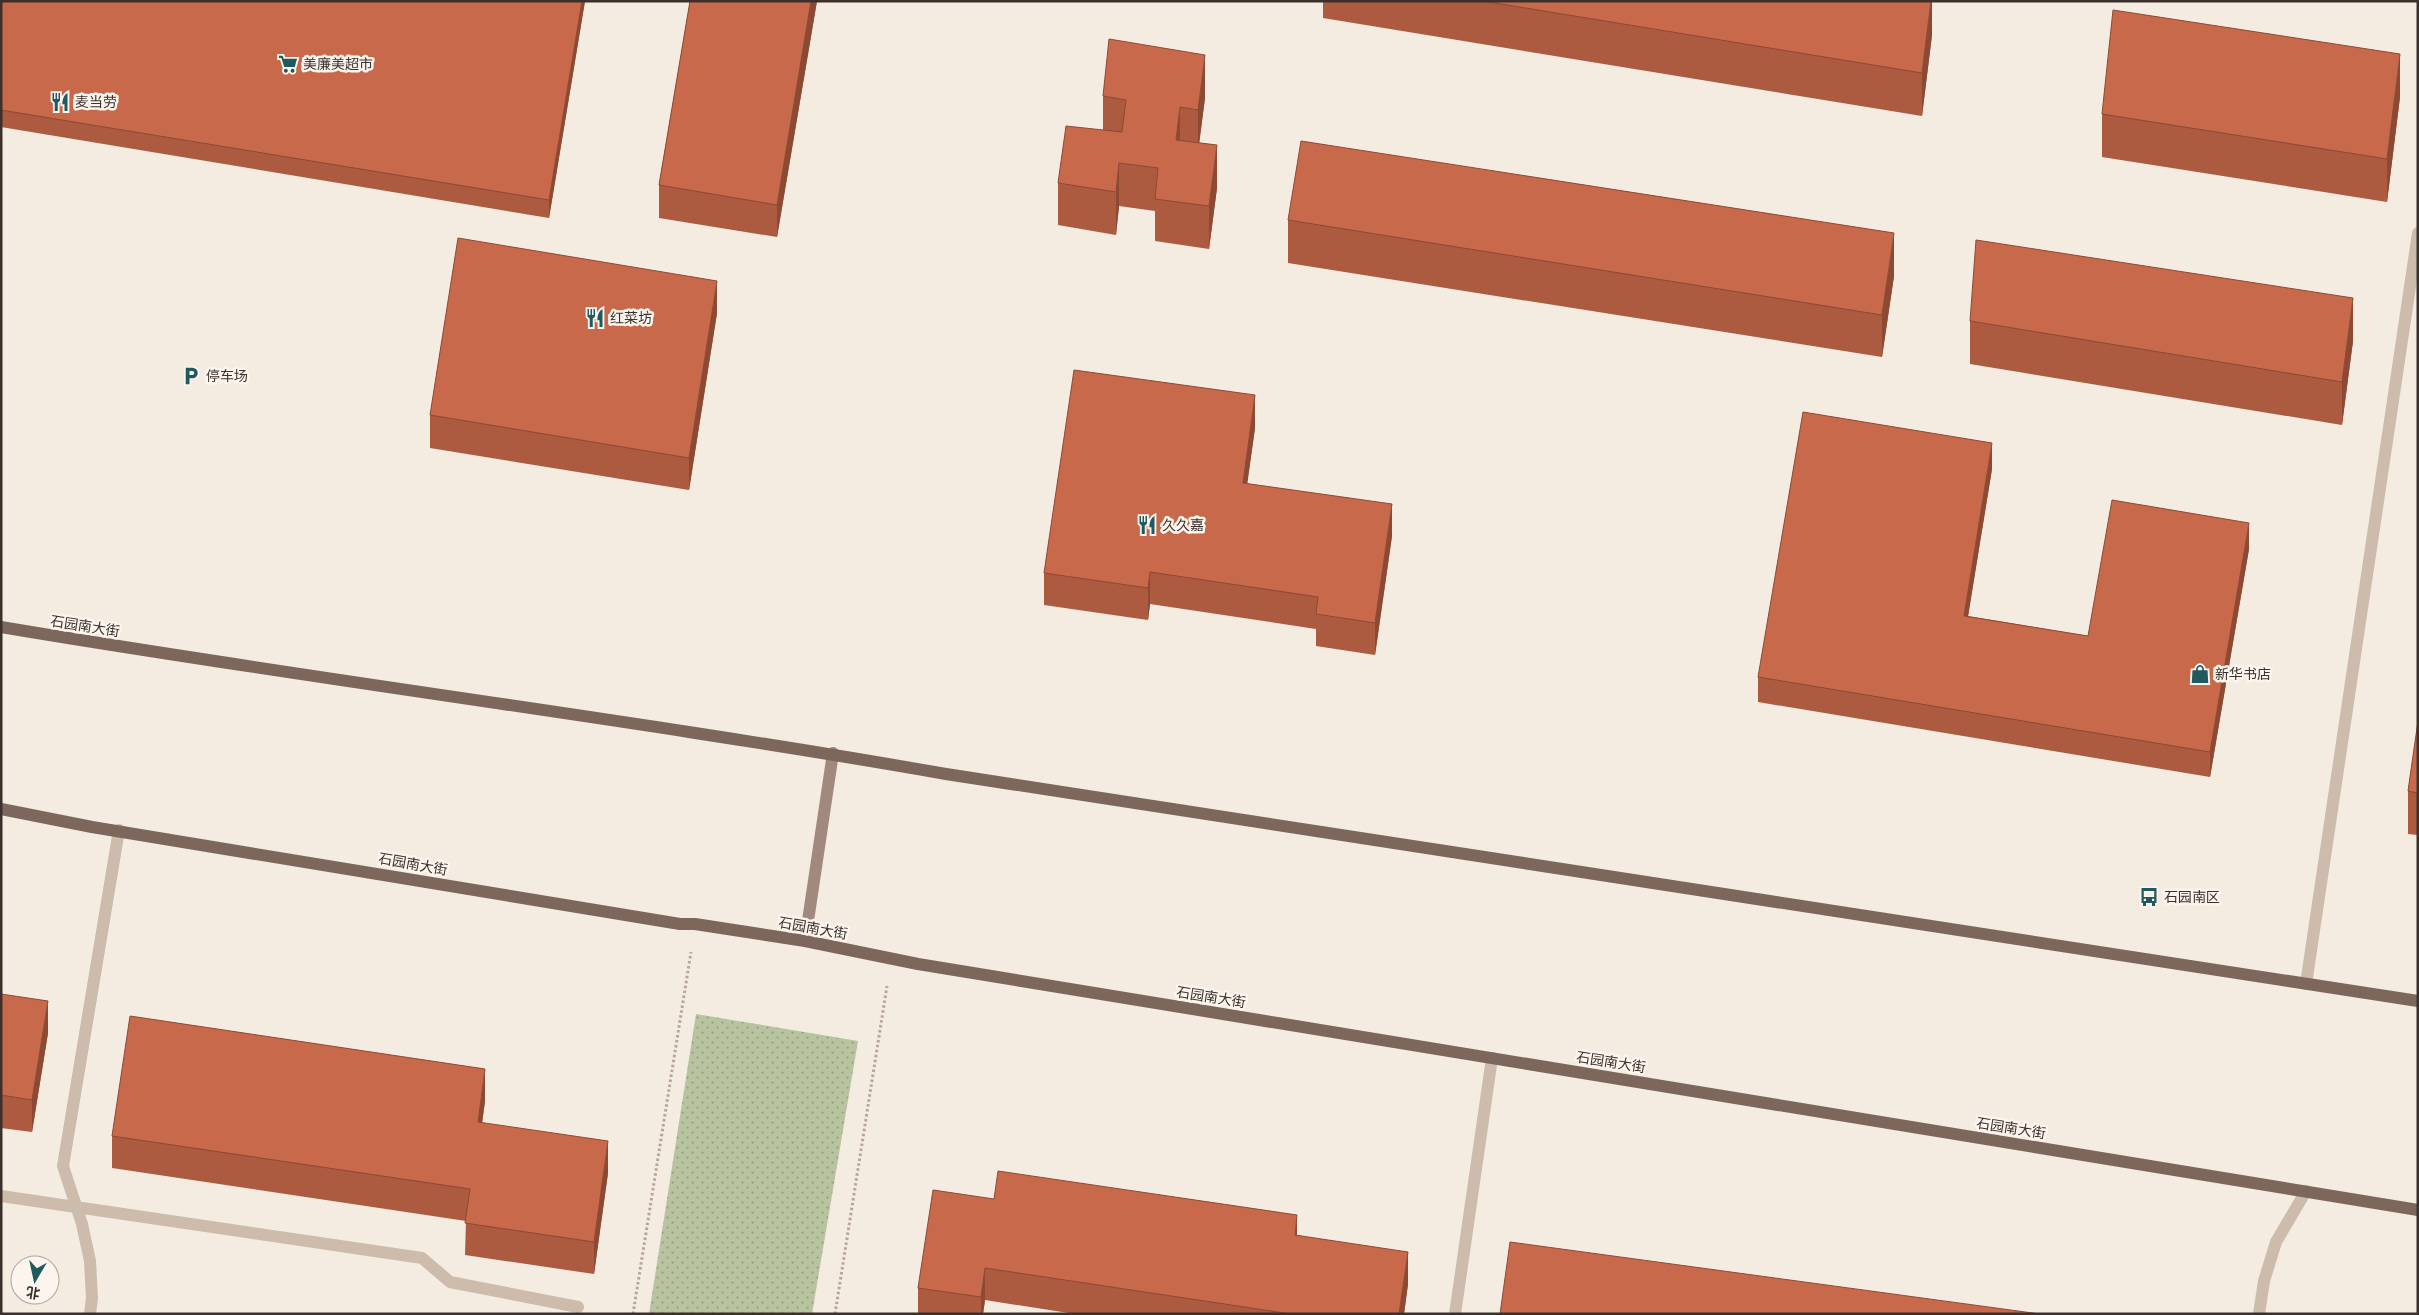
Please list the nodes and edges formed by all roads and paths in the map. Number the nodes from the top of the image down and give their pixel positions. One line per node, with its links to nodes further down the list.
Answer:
1 (2418, 233): 9 (street)
2 (1, 628): 3 (main road, 石园南大街)
3 (833, 753): 7 (street); 9 (main road, 石园南大街)
4 (1, 809): 5 (main road, 石园南大街)
5 (119, 830): 6 (main road, 石园南大街); 14 (street)
6 (695, 924): 7 (main road, 石园南大街); 18 (path)
7 (805, 941): 8 (main road, 石园南大街)
8 (892, 958): 11 (main road, 石园南大街); 19 (path)
9 (2306, 984): 10 (main road, 石园南大街)
10 (2418, 1002)
11 (1492, 1058): 12 (main road, 石园南大街); 20 (street)
12 (2306, 1191): 15 (main road, 石园南大街); 21 (street)
13 (1, 1196): 14 (street)
14 (77, 1208): 16 (street); 17 (street)
15 (2418, 1210)
16 (578, 1306)
17 (90, 1314)
18 (633, 1314)
19 (835, 1314)
20 (1455, 1314)
21 (2258, 1314)

